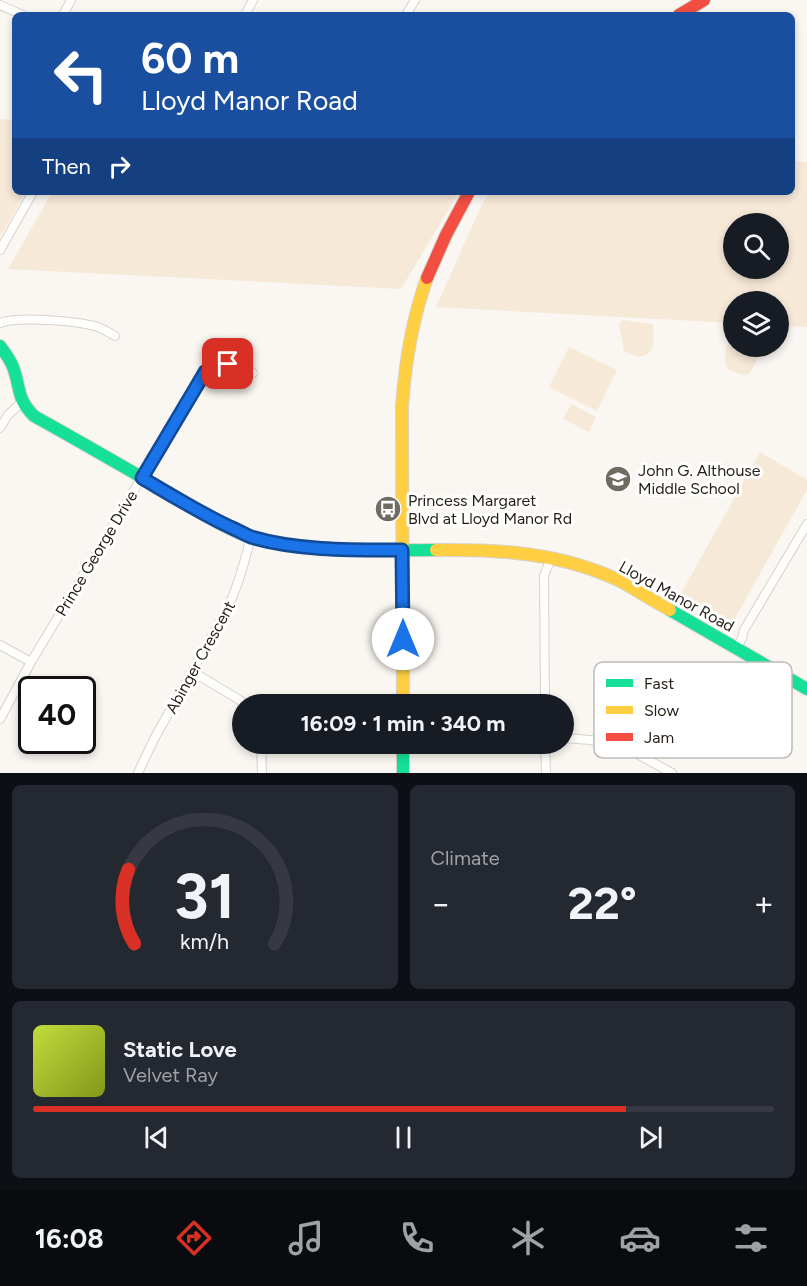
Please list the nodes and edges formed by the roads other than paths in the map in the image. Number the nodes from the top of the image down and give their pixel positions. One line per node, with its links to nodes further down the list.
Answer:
1 (704, 0): 4 (street)
2 (0, 5): 3 (street)
3 (16, 12)
4 (684, 12)
5 (31, 195): 7 (street)
6 (467, 195): 17 (street)
7 (0, 250)
8 (0, 323): 9 (street)
9 (115, 336)
10 (0, 346): 12 (street)
11 (254, 373): 14 (street, Prince George Drive)
12 (22, 402): 13 (street); 14 (street, Lloyd Manor Road)
13 (0, 428)
14 (142, 478): 16 (street, Lloyd Manor Road); 21 (street, Prince George Drive)
15 (806, 528): 20 (street)
16 (251, 536): 17 (street, Lloyd Manor Road); 23 (street, Abinger Crescent)
17 (402, 550): 18 (street, Lloyd Manor Road); 26 (street)
18 (550, 558): 20 (street, Lloyd Manor Road); 27 (street)
19 (0, 645): 21 (street)
20 (737, 648): 22 (street, Lloyd Manor Road)
21 (31, 662): 29 (street, Prince George Drive)
22 (761, 662)
23 (193, 672): 28 (street); 36 (street, Abinger Crescent)
24 (792, 680): 25 (street, Lloyd Manor Road)
25 (807, 689)
26 (403, 694)
27 (545, 694)
28 (232, 695)
29 (0, 719)
30 (574, 739): 31 (street)
31 (594, 741)
32 (261, 754): 37 (street)
33 (403, 754): 38 (street)
34 (545, 754): 39 (street)
35 (645, 758): 40 (street)
36 (138, 773)
37 (262, 773)
38 (403, 773)
39 (546, 773)
40 (672, 773)

